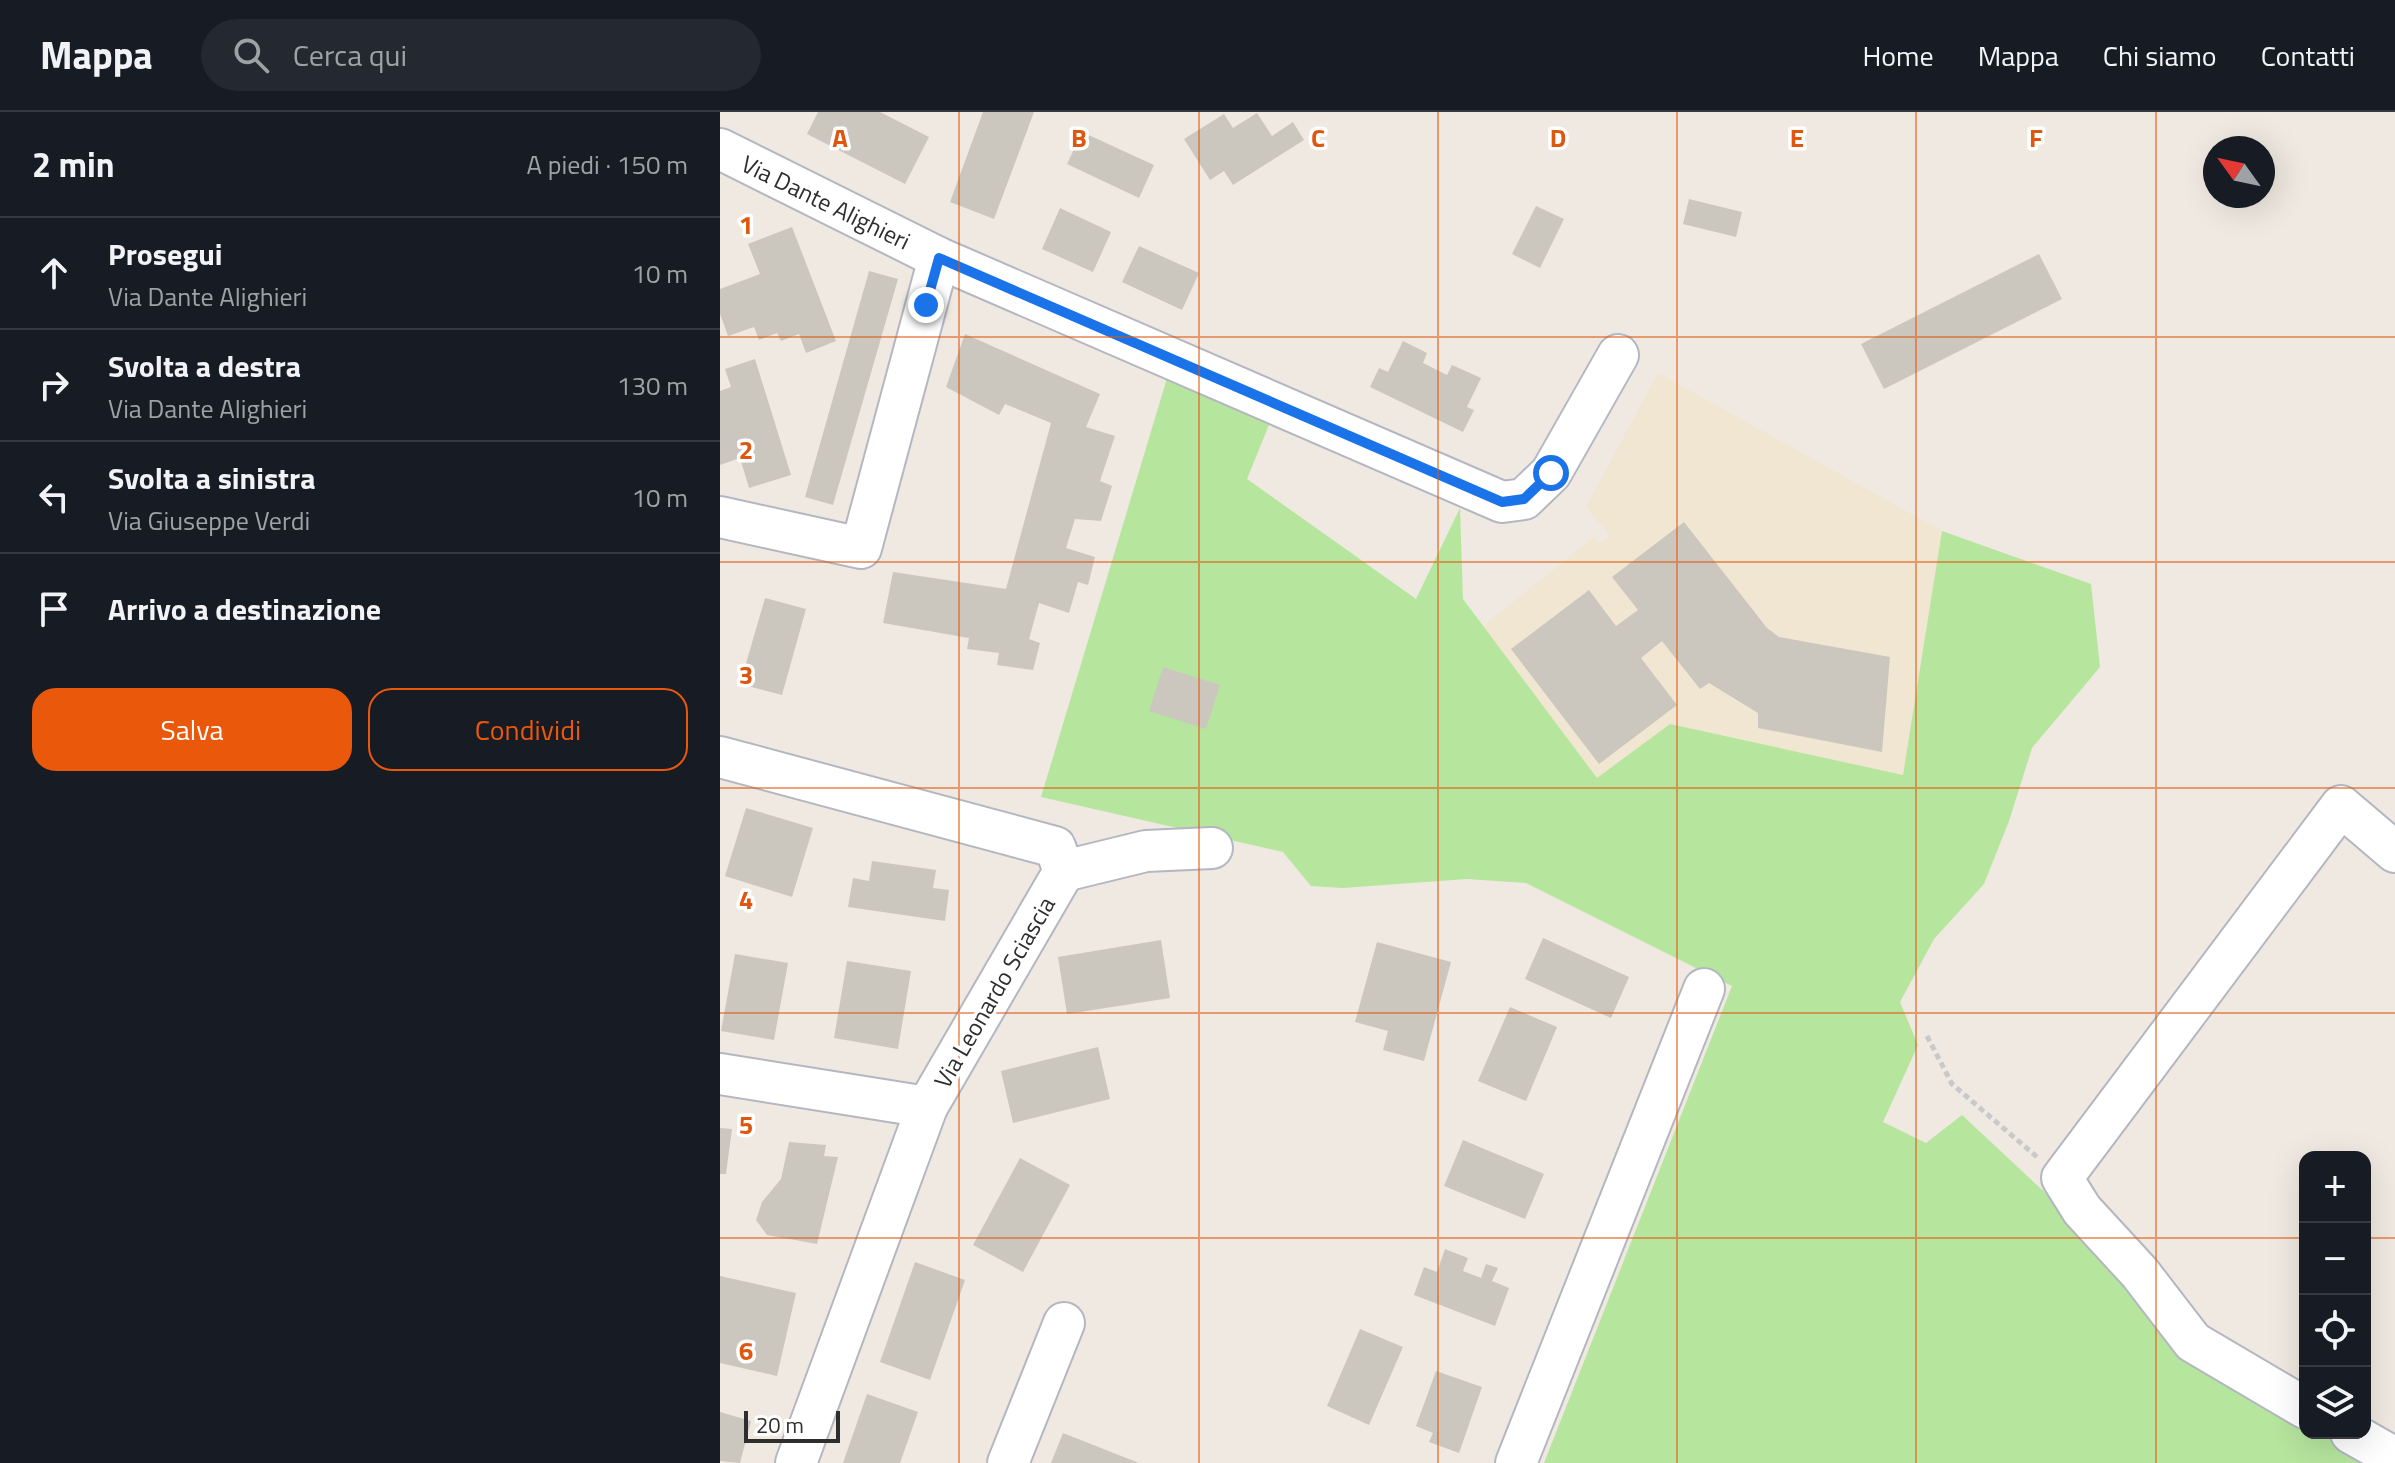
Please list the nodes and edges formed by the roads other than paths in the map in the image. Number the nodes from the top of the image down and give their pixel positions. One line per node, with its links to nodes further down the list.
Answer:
1 (720, 149): 2 (street, Via Dante Alighieri)
2 (939, 258): 3 (street, Via Dante Alighieri); 4 (street)
3 (1618, 355)
4 (720, 517)
5 (720, 757): 8 (street, Via Leonardo Sciascia)
6 (1212, 848): 8 (street)
7 (2395, 852): 13 (street)
8 (1064, 871): 11 (street, Via Leonardo Sciascia)
9 (1704, 989): 18 (street)
10 (720, 1074): 11 (street)
11 (927, 1107): 16 (street, Via Leonardo Sciascia)
12 (1064, 1323): 17 (street)
13 (2299, 1404)
14 (2362, 1439): 15 (street)
15 (2395, 1458)
16 (796, 1463)
17 (1008, 1463)
18 (1516, 1463)

